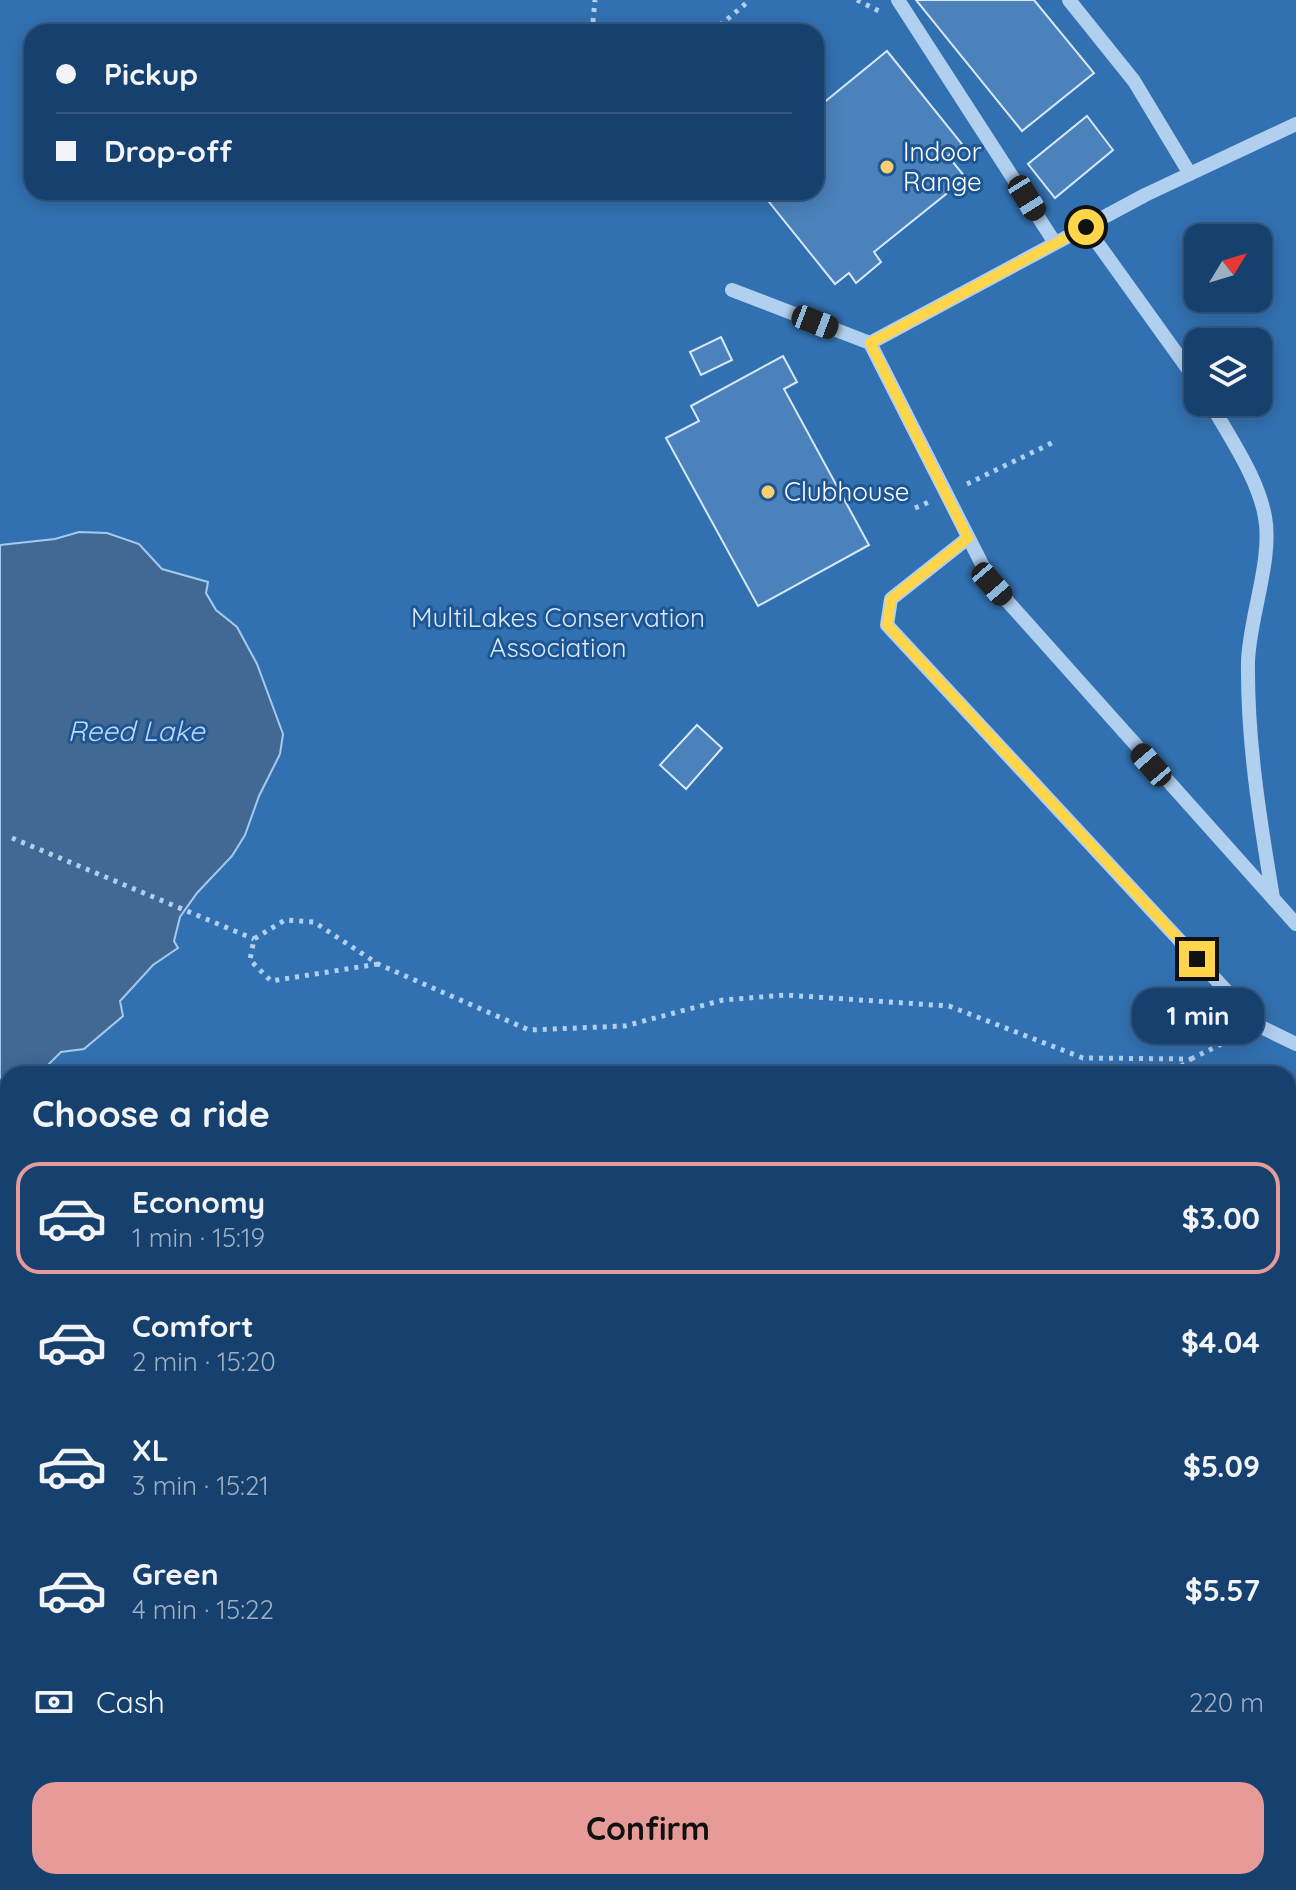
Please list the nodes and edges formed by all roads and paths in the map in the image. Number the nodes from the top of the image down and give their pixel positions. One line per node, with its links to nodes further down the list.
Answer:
1 (595, 0): 5 (path)
2 (750, 0): 6 (path)
3 (898, 0): 10 (lane)
4 (1069, 0): 8 (lane)
5 (593, 24)
6 (722, 24)
7 (1296, 124): 8 (lane)
8 (1190, 174): 9 (lane)
9 (1086, 227): 10 (lane); 13 (lane)
10 (1055, 243): 12 (lane)
11 (732, 290): 12 (lane)
12 (870, 343): 16 (lane)
13 (1184, 364)
14 (1218, 416): 20 (lane)
15 (1056, 441): 16 (path)
16 (946, 494): 17 (path); 18 (lane)
17 (915, 508)
18 (968, 538): 20 (lane); 24 (lane)
19 (12, 838): 22 (path)
20 (1273, 899): 21 (lane)
21 (1296, 924)
22 (254, 939): 23 (path); 23 (path)
23 (378, 964): 26 (path)
24 (1259, 1026): 25 (lane); 26 (path)
25 (1296, 1044)
26 (1191, 1059): 27 (path)
27 (1181, 1066)
28 (177, 1890): 29 (path)
29 (222, 1890)

